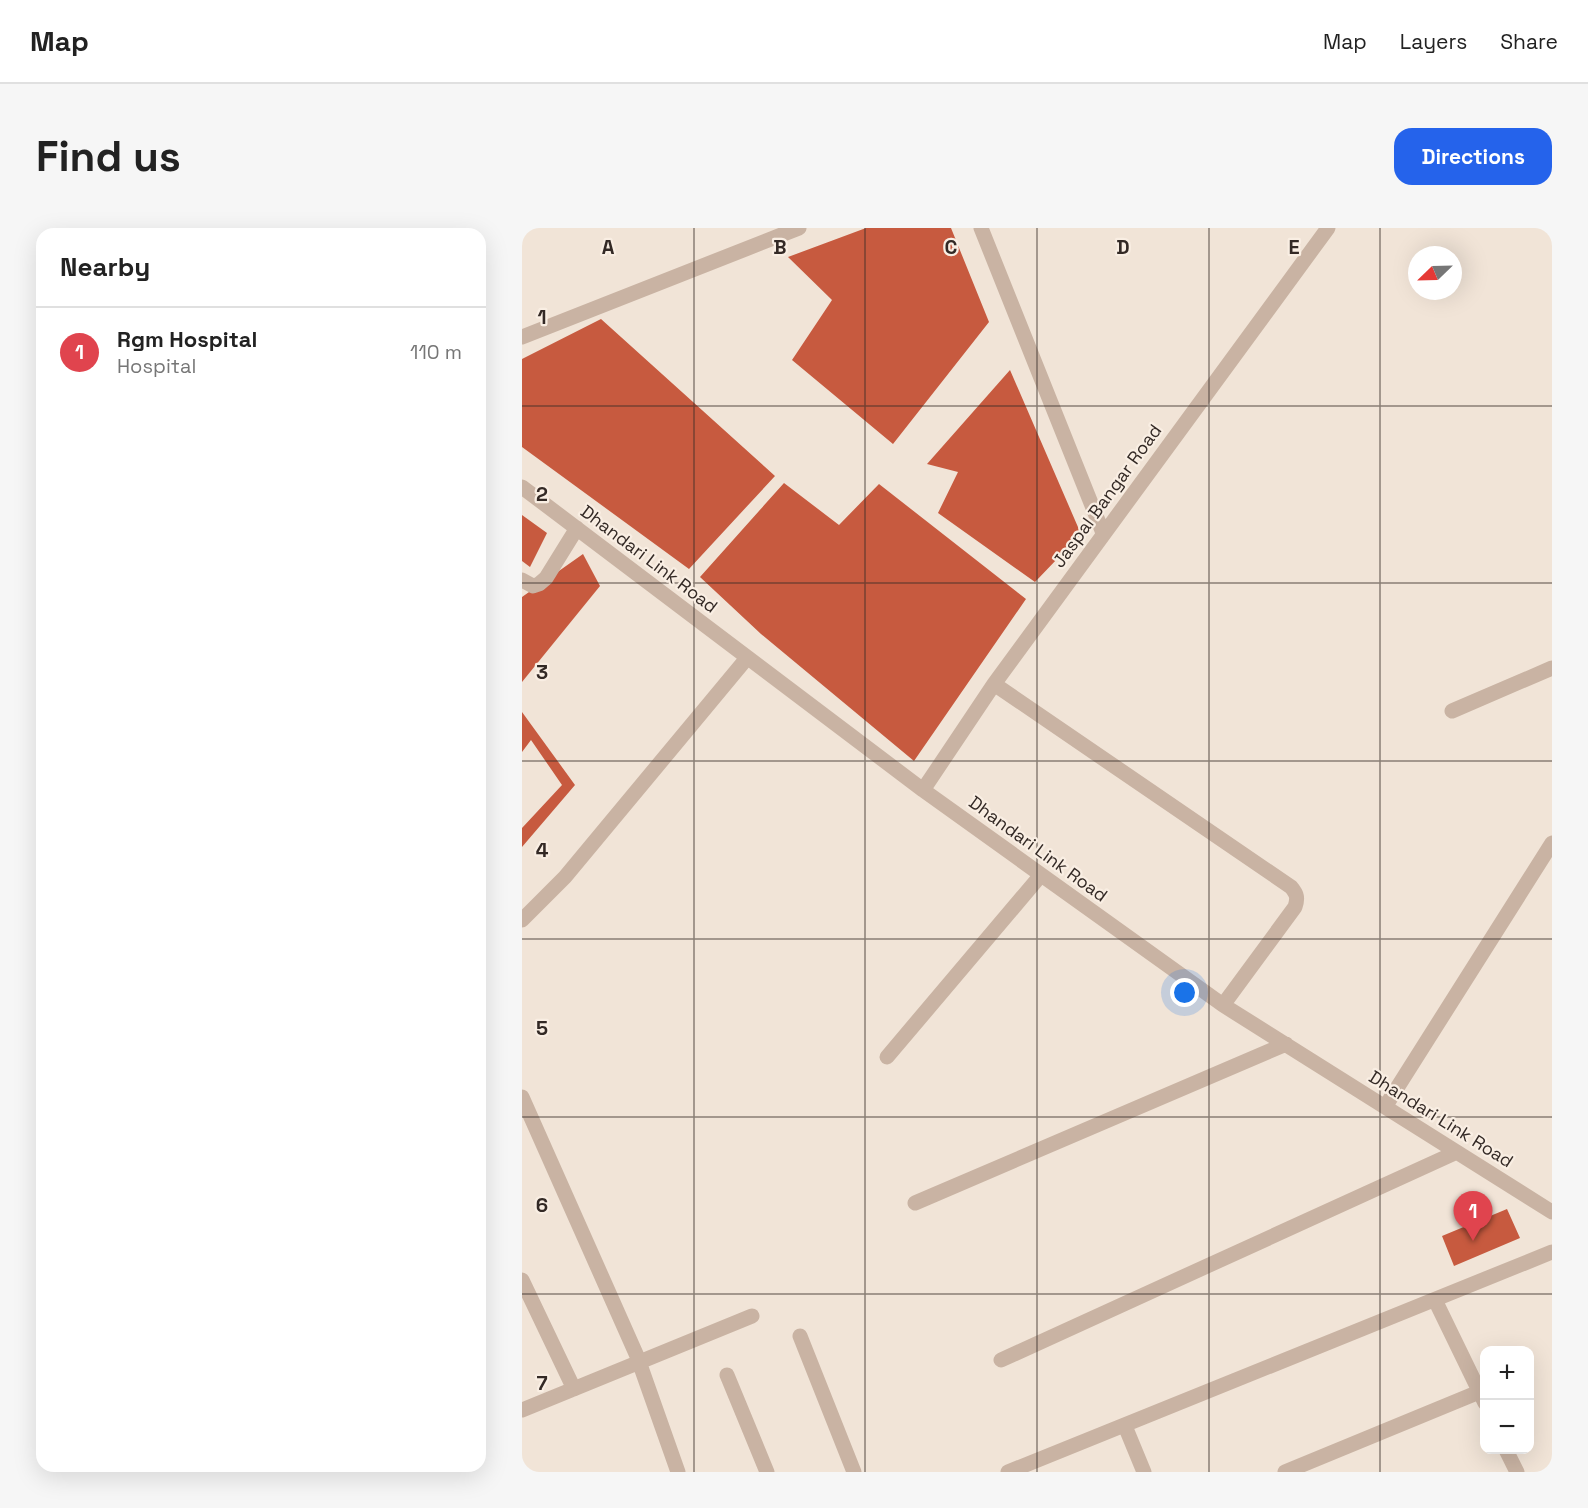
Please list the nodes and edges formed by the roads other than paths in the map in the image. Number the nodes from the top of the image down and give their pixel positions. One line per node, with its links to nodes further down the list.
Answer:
1 (799, 228): 4 (street)
2 (981, 228): 7 (street)
3 (1328, 228): 7 (street, Jaspal Bangar Road)
4 (522, 337)
5 (522, 487): 6 (street, Dhandari Link Road)
6 (577, 528): 8 (street); 9 (street, Dhandari Link Road)
7 (1103, 533): 11 (street, Jaspal Bangar Road)
8 (522, 580)
9 (747, 658): 13 (street, Dhandari Link Road); 16 (street)
10 (1552, 668): 12 (street)
11 (994, 684): 13 (street, Jaspal Bangar Road); 17 (street)
12 (1452, 711)
13 (923, 790): 15 (street, Dhandari Link Road)
14 (1552, 843): 21 (street)
15 (1041, 875): 17 (street, Dhandari Link Road); 19 (street)
16 (522, 920)
17 (1223, 1005): 18 (street, Dhandari Link Road)
18 (1286, 1044): 21 (street, Dhandari Link Road); 23 (street)
19 (887, 1058)
20 (522, 1097): 31 (street)
21 (1385, 1107): 22 (street, Dhandari Link Road)
22 (1457, 1152): 24 (street, Dhandari Link Road); 30 (street)
23 (915, 1203)
24 (1552, 1212)
25 (1552, 1252): 27 (street)
26 (522, 1280): 33 (street)
27 (1435, 1300): 34 (street); 37 (street)
28 (752, 1316): 31 (street)
29 (800, 1336): 42 (street)
30 (1001, 1360)
31 (639, 1362): 33 (street); 40 (street)
32 (727, 1375): 41 (street)
33 (574, 1389): 36 (street)
34 (1480, 1394)
35 (1480, 1399): 45 (street)
36 (522, 1410)
37 (1125, 1426): 39 (street); 44 (street)
38 (1508, 1454): 46 (street)
39 (1039, 1466): 43 (street)
40 (678, 1472)
41 (767, 1472)
42 (854, 1472)
43 (1008, 1472)
44 (1144, 1472)
45 (1285, 1472)
46 (1517, 1472)

